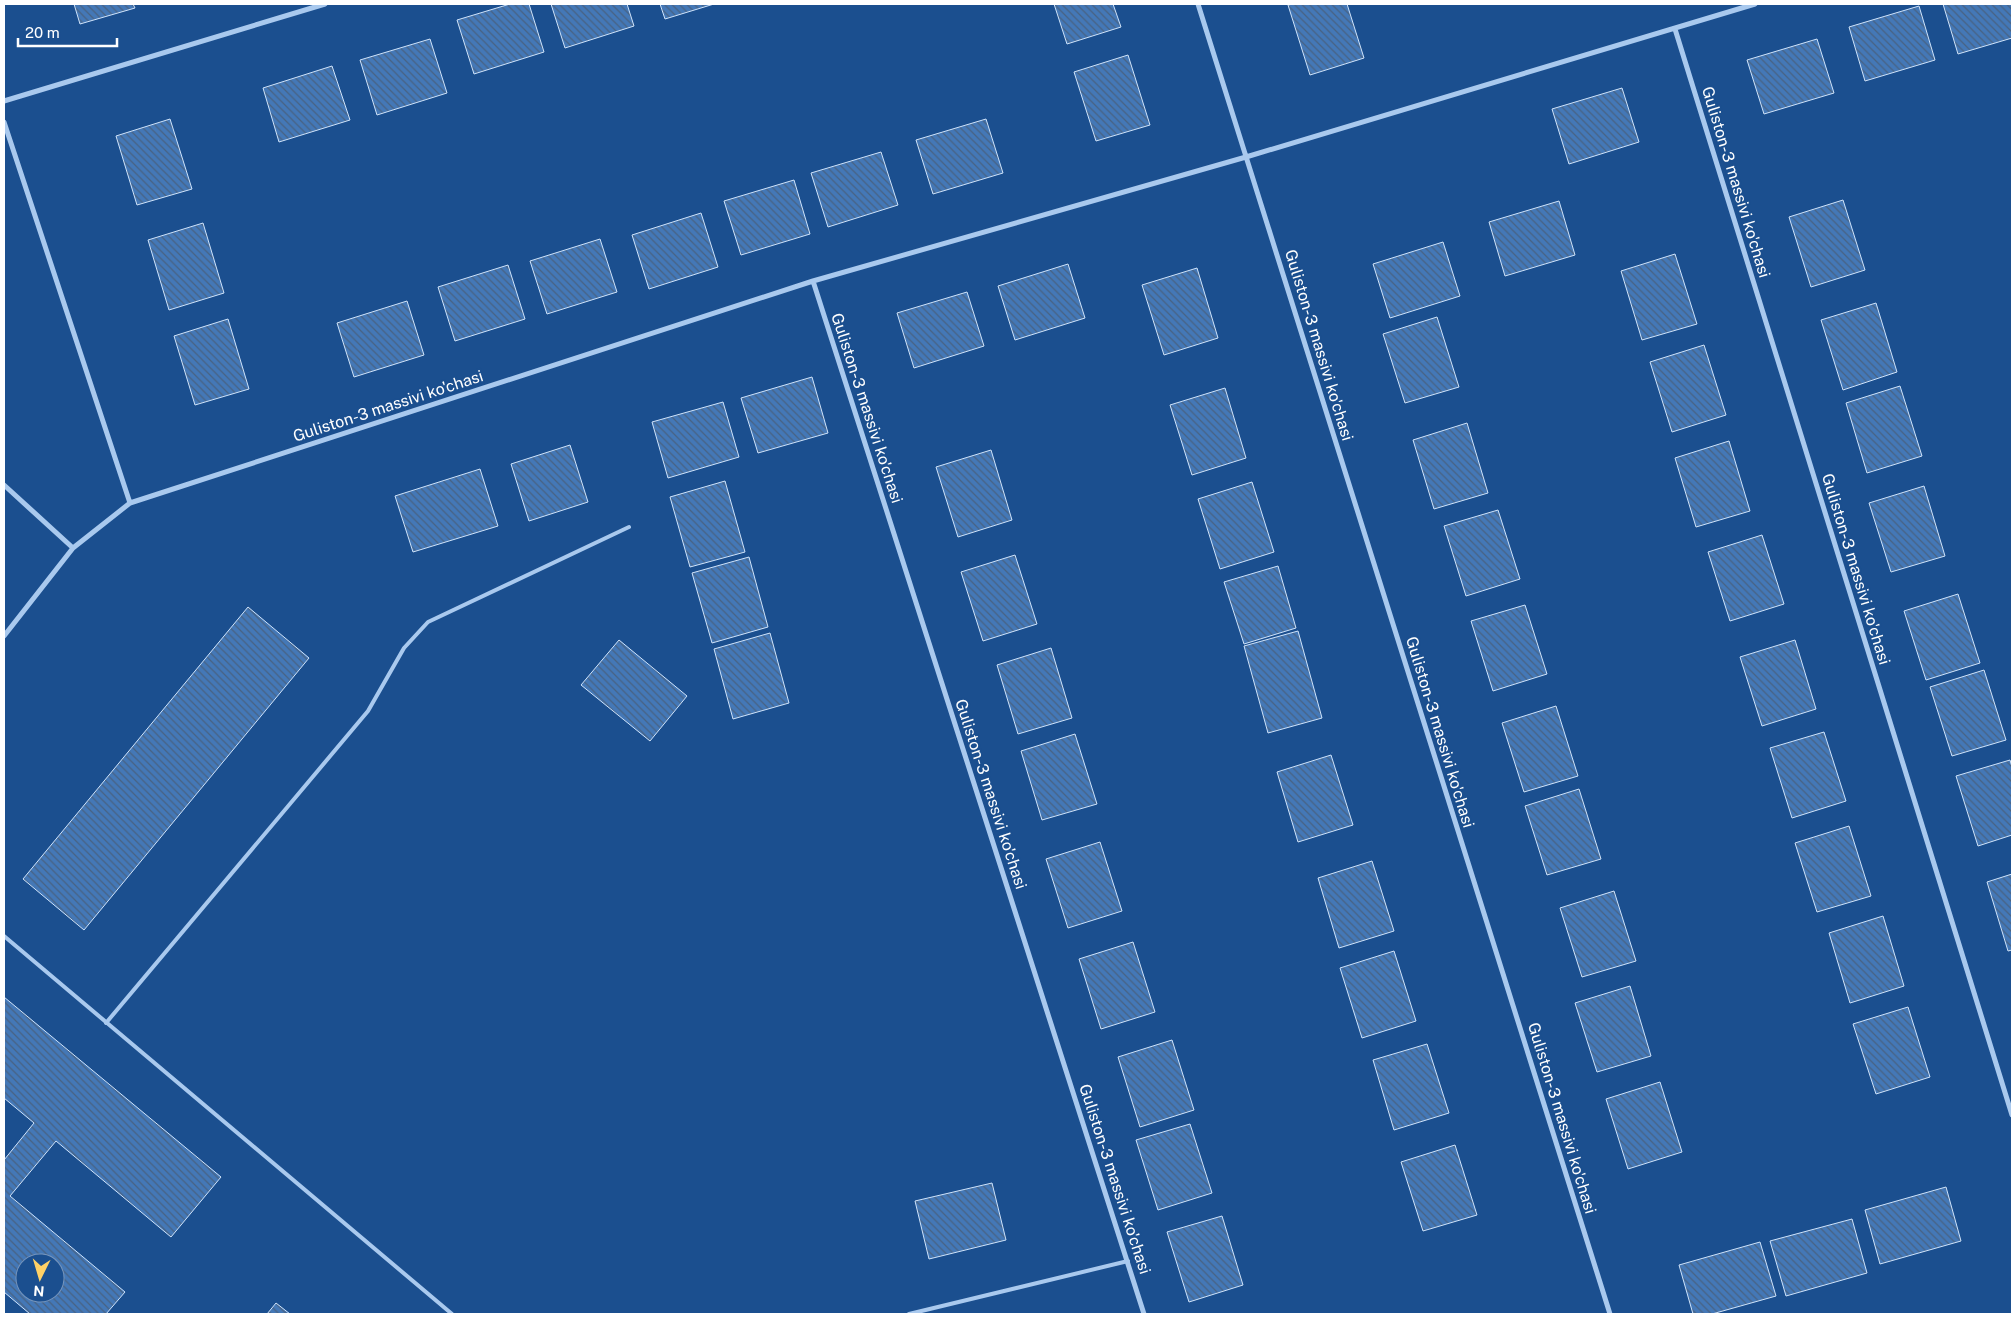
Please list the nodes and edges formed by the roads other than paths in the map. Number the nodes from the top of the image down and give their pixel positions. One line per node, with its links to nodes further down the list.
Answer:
1 (325, 4): 5 (street)
2 (1198, 4): 7 (street, Guliston-3 massivi ko'chasi)
3 (1755, 4): 4 (street, Guliston-3 massivi ko'chasi)
4 (1675, 29): 7 (street, Guliston-3 massivi ko'chasi); 16 (street, Guliston-3 massivi ko'chasi)
5 (4, 101)
6 (4, 122): 10 (street)
7 (1246, 157): 8 (street, Guliston-3 massivi ko'chasi); 21 (street, Guliston-3 massivi ko'chasi)
8 (813, 281): 10 (street, Guliston-3 massivi ko'chasi); 17 (street, Guliston-3 massivi ko'chasi)
9 (4, 485): 12 (street)
10 (130, 503): 12 (street, Guliston-3 massivi ko'chasi)
11 (629, 527): 15 (lane)
12 (74, 548): 13 (street, Guliston-3 massivi ko'chasi)
13 (4, 636)
14 (4, 936): 15 (lane)
15 (106, 1023): 18 (lane)
16 (2012, 1115)
17 (1128, 1261): 19 (lane); 20 (street, Guliston-3 massivi ko'chasi)
18 (452, 1314)
19 (909, 1314)
20 (1144, 1314)
21 (1610, 1314)

